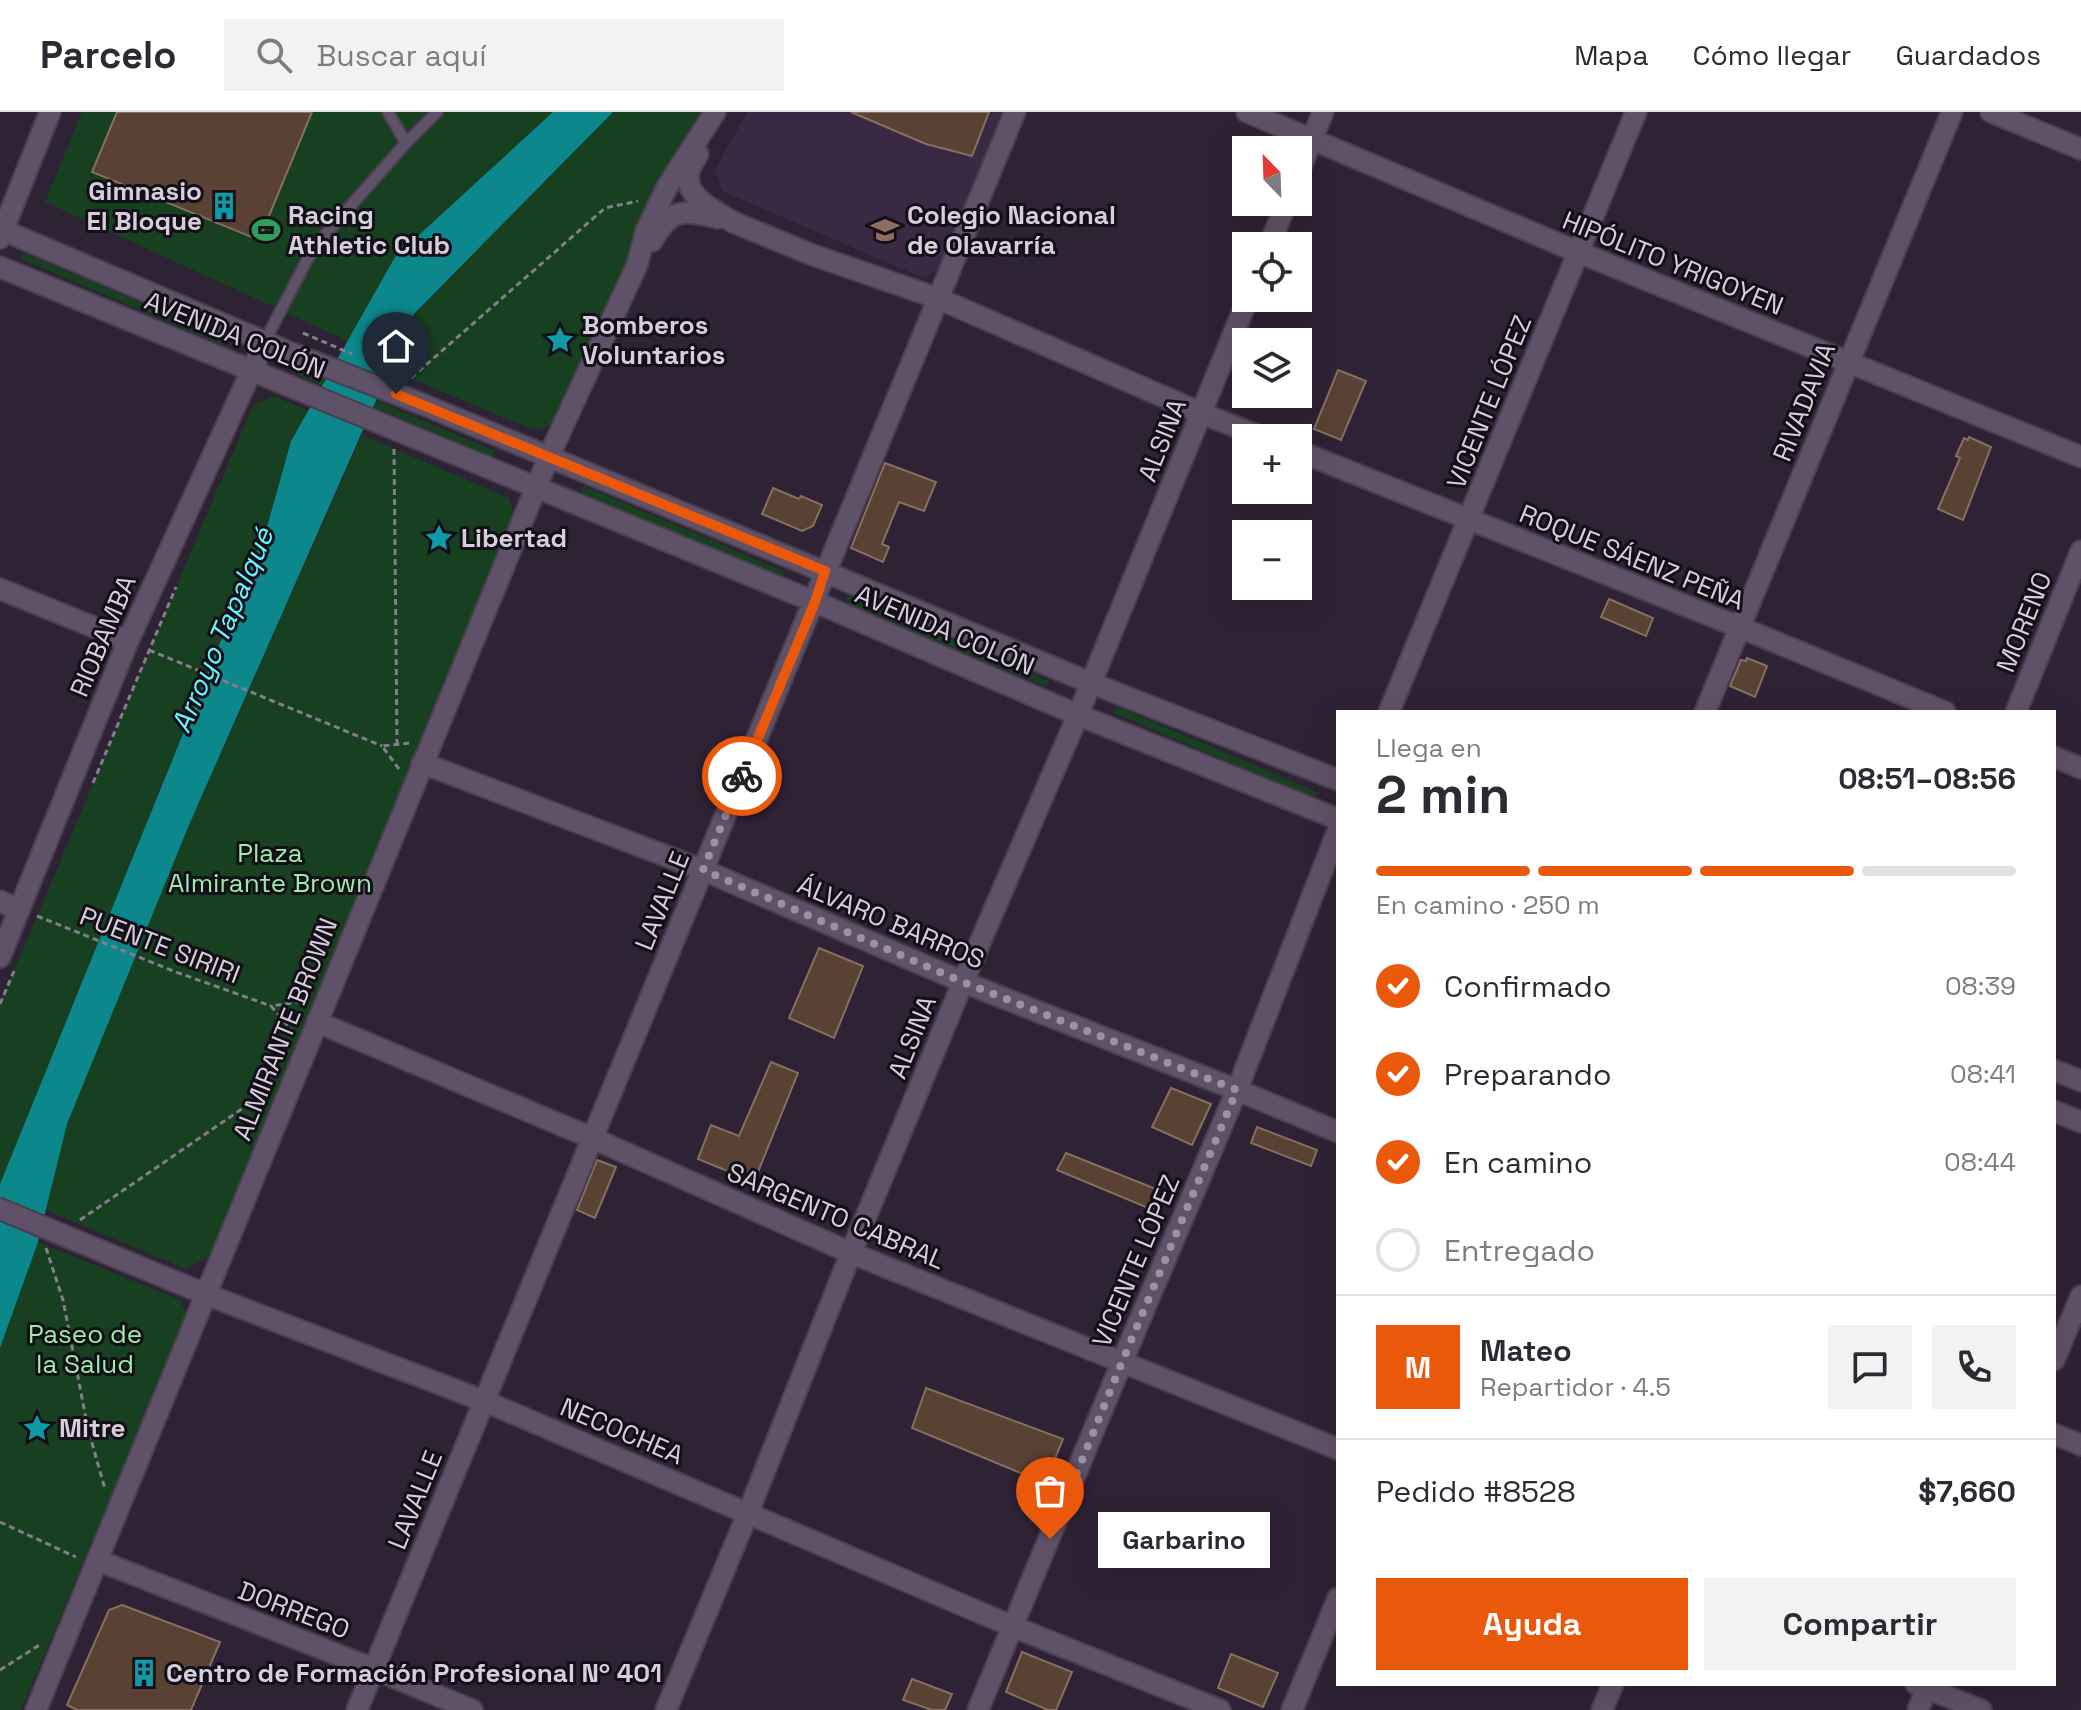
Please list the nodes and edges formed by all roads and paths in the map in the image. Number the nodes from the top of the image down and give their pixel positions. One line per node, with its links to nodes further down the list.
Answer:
1 (50, 112): 17 (street)
2 (388, 112): 13 (lane)
3 (437, 112): 13 (lane)
4 (715, 112): 16 (street); 19 (street, ALMIRANTE BROWN)
5 (1015, 112): 21 (street, LAVALLE)
6 (1247, 112): 11 (street, HIPÓLITO YRIGOYEN)
7 (1323, 112): 12 (street)
8 (1636, 112): 18 (street, VICENTE LÓPEZ)
9 (1952, 112): 26 (street, RIVADAVIA)
10 (1991, 112): 14 (street)
11 (1305, 136)
12 (1312, 139): 18 (street, HIPÓLITO YRIGOYEN)
13 (406, 143): 24 (lane)
14 (2081, 149)
15 (640, 200): 28 (path)
16 (733, 222): 19 (street); 21 (street)
17 (1, 233): 24 (street, AVENIDA COLÓN)
18 (1578, 252): 26 (street, HIPÓLITO YRIGOYEN); 36 (street, VICENTE LÓPEZ)
19 (637, 265): 32 (street, ALMIRANTE BROWN)
20 (0, 267): 27 (street, AVENIDA COLÓN)
21 (937, 298): 29 (street); 38 (street, LAVALLE)
22 (1242, 312): 29 (street, ALSINA)
23 (303, 333): 25 (path)
24 (265, 341): 27 (street, RIOBAMBA); 32 (street, AVENIDA COLÓN)
25 (361, 358)
26 (1847, 363): 34 (street, HIPÓLITO YRIGOYEN); 42 (street, RIVADAVIA)
27 (253, 371): 35 (street, AVENIDA COLÓN); 43 (street, RIOBAMBA)
28 (411, 378)
29 (1201, 413): 30 (street); 45 (street, ALSINA)
30 (1232, 425)
31 (394, 449): 52 (path)
32 (549, 456): 35 (street, ALMIRANTE BROWN); 38 (street, AVENIDA COLÓN)
33 (1312, 457): 36 (street, ROQUE SÁENZ PEÑA)
34 (2081, 457)
35 (535, 488): 41 (street, AVENIDA COLÓN); 55 (street, ALMIRANTE BROWN)
36 (1469, 520): 42 (street, ROQUE SÁENZ PEÑA); 46 (street, VICENTE LÓPEZ)
37 (2081, 551): 49 (street, MORENO)
38 (825, 571): 41 (street, LAVALLE); 45 (street, AVENIDA COLÓN)
39 (179, 579): 44 (path)
40 (0, 589): 43 (street)
41 (815, 602): 50 (street, AVENIDA COLÓN); 62 (street, LAVALLE)
42 (1739, 627): 47 (street, RIVADAVIA); 48 (street, ROQUE SÁENZ PEÑA)
43 (128, 641): 63 (street, RIOBAMBA)
44 (149, 650): 53 (path); 59 (path)
45 (1091, 683): 50 (street, ALSINA); 58 (street, AVENIDA COLÓN)
46 (1390, 710)
47 (1706, 710)
48 (1940, 710)
49 (2017, 710)
50 (1078, 715): 60 (street, AVENIDA COLÓN); 65 (street, ALSINA)
51 (421, 741): 52 (path)
52 (397, 744): 53 (path)
53 (382, 746): 57 (path)
54 (2056, 758): 56 (street)
55 (422, 763): 62 (street, ÁLVARO BARROS); 69 (street, ALMIRANTE BROWN)
56 (2081, 768)
57 (406, 778)
58 (1336, 779)
59 (90, 790)
60 (1336, 818)
61 (1336, 835): 73 (street, VICENTE LÓPEZ)
62 (703, 870): 65 (street, ÁLVARO BARROS); 78 (street, LAVALLE)
63 (18, 909): 64 (street, RIOBAMBA); 68 (path, PUENTE SIRIRI)
64 (9, 958): 67 (path)
65 (963, 982): 73 (street, ÁLVARO BARROS); 82 (street, ALSINA)
66 (315, 1000): 68 (path)
67 (0, 1004)
68 (271, 1006): 70 (path)
69 (317, 1022): 78 (street, SARGENTO CABRAL); 83 (street, ALMIRANTE BROWN)
70 (299, 1039)
71 (2056, 1071): 72 (street)
72 (2081, 1081)
73 (1237, 1090): 77 (street, ÁLVARO BARROS); 86 (street, VICENTE LÓPEZ)
74 (268, 1091): 80 (path)
75 (2056, 1112): 76 (street)
76 (2081, 1122)
77 (1336, 1131)
78 (592, 1138): 82 (street, SARGENTO CABRAL); 87 (street, LAVALLE)
79 (0, 1209): 81 (street, NECOCHEA)
80 (76, 1223)
81 (45, 1236): 83 (street, NECOCHEA); 91 (path)
82 (851, 1253): 86 (street, SARGENTO CABRAL); 92 (street, ALSINA)
83 (205, 1294): 87 (street, NECOCHEA); 94 (street, ALMIRANTE BROWN)
84 (2081, 1296): 85 (street)
85 (2056, 1355)
86 (1122, 1362): 90 (street, SARGENTO CABRAL); 96 (street, VICENTE LÓPEZ)
87 (484, 1401): 92 (street, NECOCHEA); 98 (street, LAVALLE)
88 (2056, 1435): 89 (street)
89 (2081, 1445)
90 (1336, 1448)
91 (109, 1501)
92 (748, 1513): 96 (street, NECOCHEA); 106 (street, ALSINA)
93 (0, 1522): 94 (path)
94 (90, 1561): 98 (street, DORREGO); 103 (street, ALMIRANTE BROWN)
95 (1336, 1603): 109 (street)
96 (1014, 1627): 107 (street, VICENTE LÓPEZ); 108 (street, NECOCHEA)
97 (39, 1644): 99 (path)
98 (374, 1669): 104 (street, LAVALLE); 105 (street, DORREGO)
99 (0, 1670)
100 (1612, 1686): 110 (street)
101 (1924, 1686): 111 (street)
102 (1926, 1686): 112 (street)
103 (36, 1710)
104 (357, 1710)
105 (472, 1710)
106 (666, 1710)
107 (978, 1710)
108 (1220, 1710)
109 (1292, 1710)
110 (1602, 1710)
111 (1918, 1710)
112 (1981, 1710)

